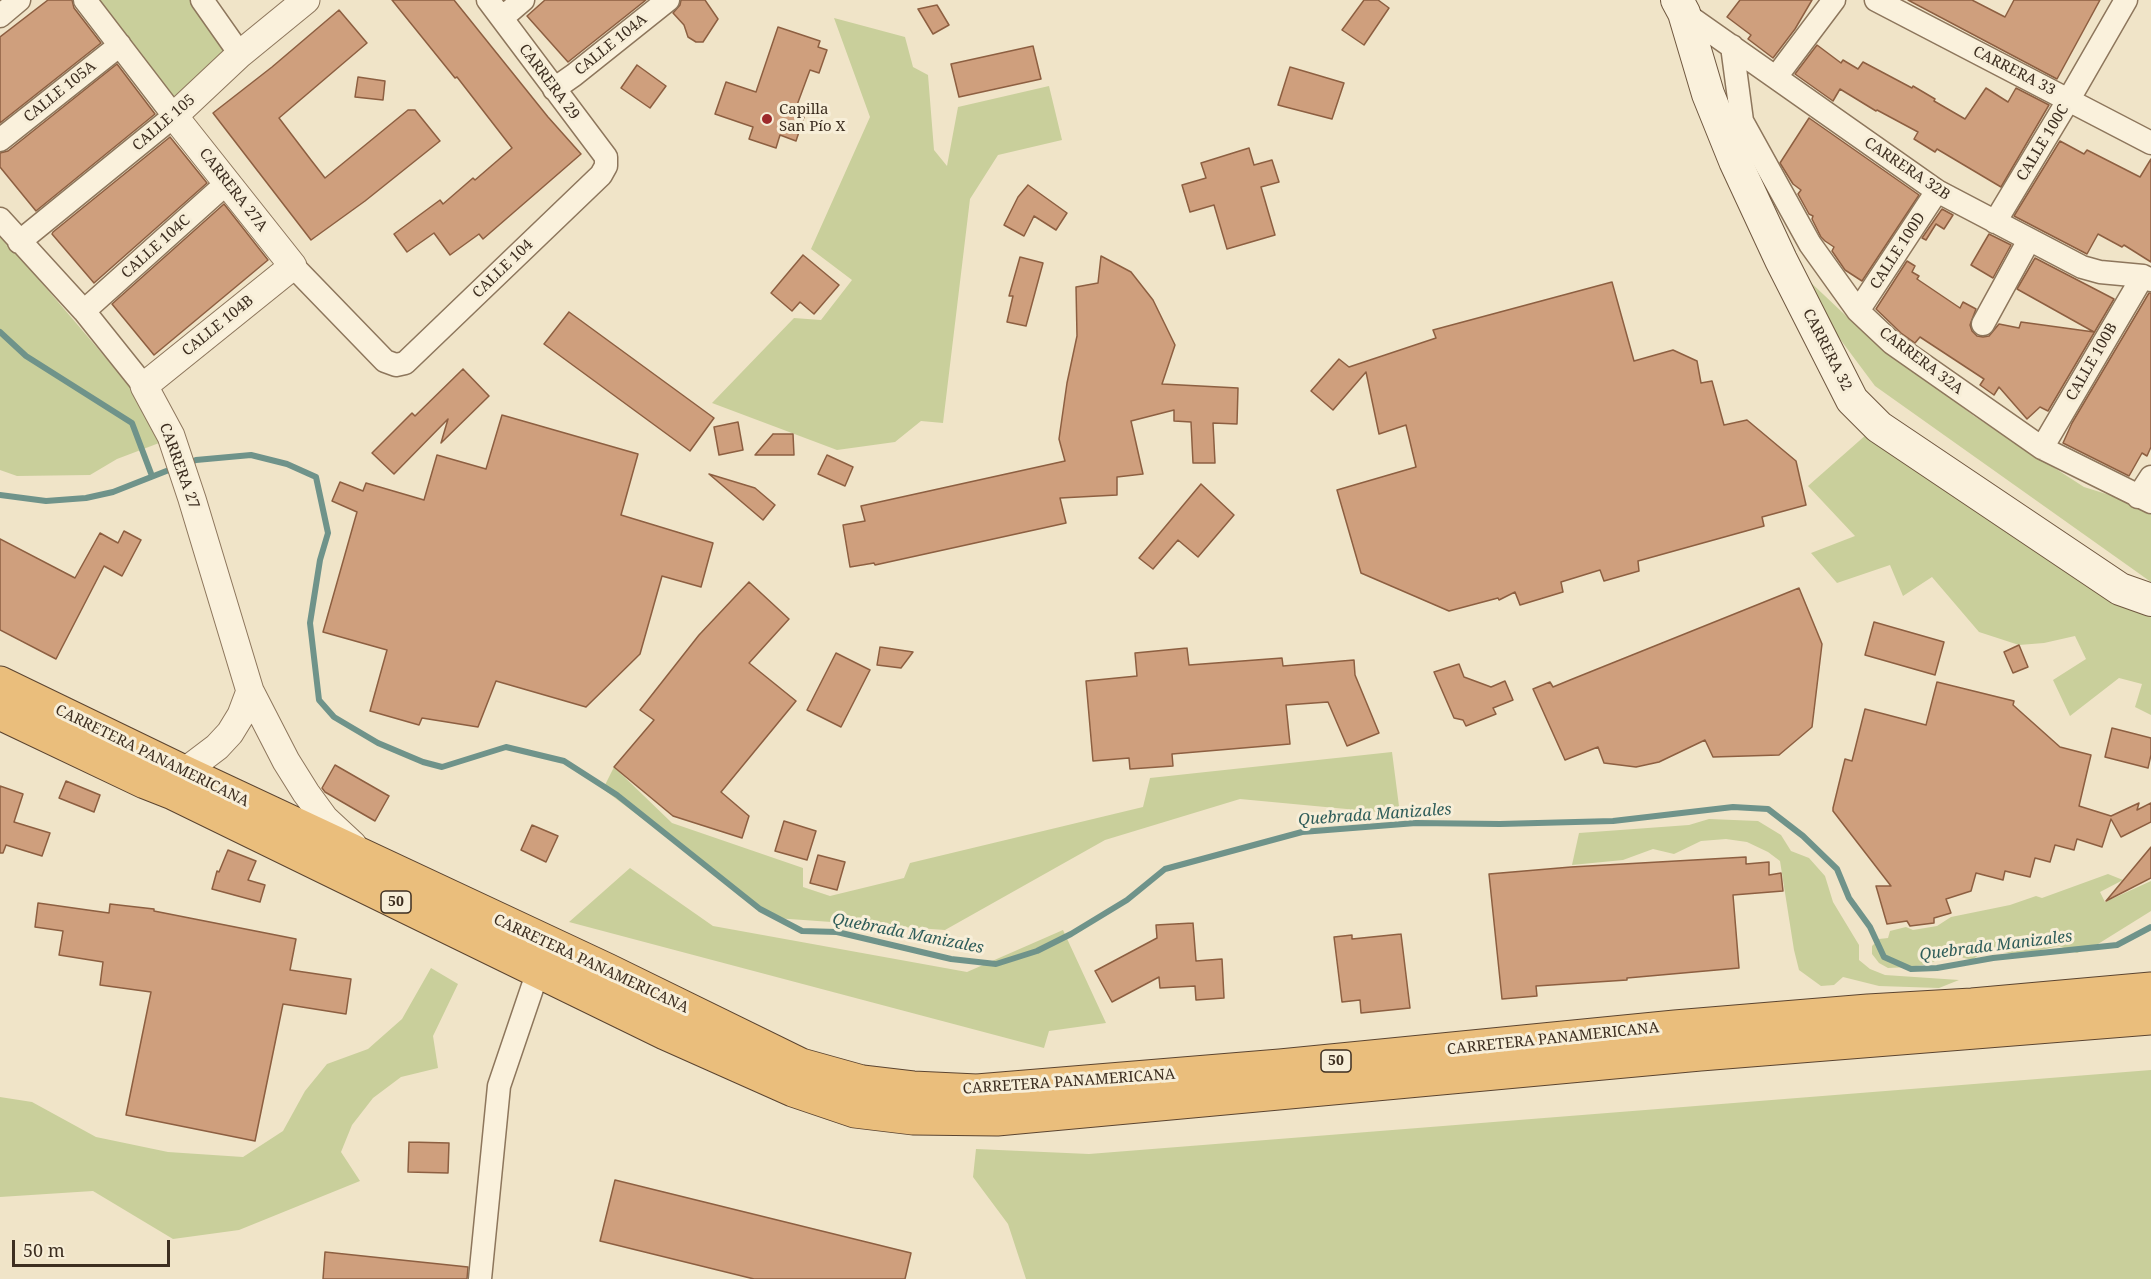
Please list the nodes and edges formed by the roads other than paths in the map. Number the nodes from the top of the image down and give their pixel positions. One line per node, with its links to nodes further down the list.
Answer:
1 (19, 0): 12 (street)
2 (85, 0): 14 (street, CARRERA 27A)
3 (202, 0): 16 (street)
4 (306, 0): 16 (street, CALLE 105)
5 (488, 0): 13 (street, CARRERA 29)
6 (523, 0): 13 (street)
7 (668, 0): 18 (street, CALLE 104A)
8 (1834, 0): 17 (street)
9 (1876, 0): 19 (street, CARRERA 33)
10 (2126, 0): 19 (street, CALLE 100C)
11 (1685, 4): 15 (street, CARRERA 32B); 40 (main road, CARRERA 32)
12 (0, 16)
13 (502, 18): 18 (street, CARRERA 29)
14 (120, 45): 20 (street, CARRERA 27A); 21 (street, CALLE 105A)
15 (1732, 46): 17 (street, CARRERA 32B); 33 (street, CARRERA 32A)
16 (240, 54): 20 (street, CALLE 105)
17 (1776, 77): 25 (street, CARRERA 32B)
18 (554, 89): 23 (street, CARRERA 29)
19 (2069, 99): 22 (street, CARRERA 33); 27 (street, CALLE 100C)
20 (174, 116): 24 (street, CARRERA 27A); 29 (street, CALLE 105)
21 (0, 140)
22 (2151, 143)
23 (606, 166): 35 (street, CALLE 104)
24 (228, 182): 30 (street, CARRERA 27A); 32 (street, CALLE 104C)
25 (1936, 191): 27 (street, CARRERA 32B); 33 (street, CALLE 100D)
26 (0, 219): 29 (street, CARRERA 27)
27 (1995, 222): 28 (street, CARRERA 32B)
28 (2030, 240): 31 (street, CARRERA 32B); 34 (street)
29 (19, 242): 32 (street, CARRERA 27)
30 (293, 266): 35 (street, CARRERA 27A); 36 (street, CALLE 104B)
31 (2147, 278): 37 (street, CALLE 100B)
32 (84, 311): 36 (street, CARRERA 27)
33 (1858, 311): 37 (street, CARRERA 32A)
34 (1983, 324)
35 (396, 365)
36 (144, 386): 42 (street, CARRERA 27)
37 (2042, 448): 39 (street, CARRERA 32A)
38 (2151, 477): 39 (street)
39 (2145, 499)
40 (2151, 600)
41 (0, 683): 44 (highway, CARRETERA PANAMERICANA / 50)
42 (250, 691): 44 (street); 45 (street, CARRERA 27)
43 (0, 713): 46 (highway, CARRETERA PANAMERICANA / 50)
44 (183, 772): 45 (highway, CARRETERA PANAMERICANA / 50)
45 (367, 858): 47 (highway, CARRETERA PANAMERICANA / 50)
46 (538, 971): 48 (highway, CARRETERA PANAMERICANA / 50); 49 (street)
47 (2151, 989)
48 (2151, 1018)
49 (480, 1279)

